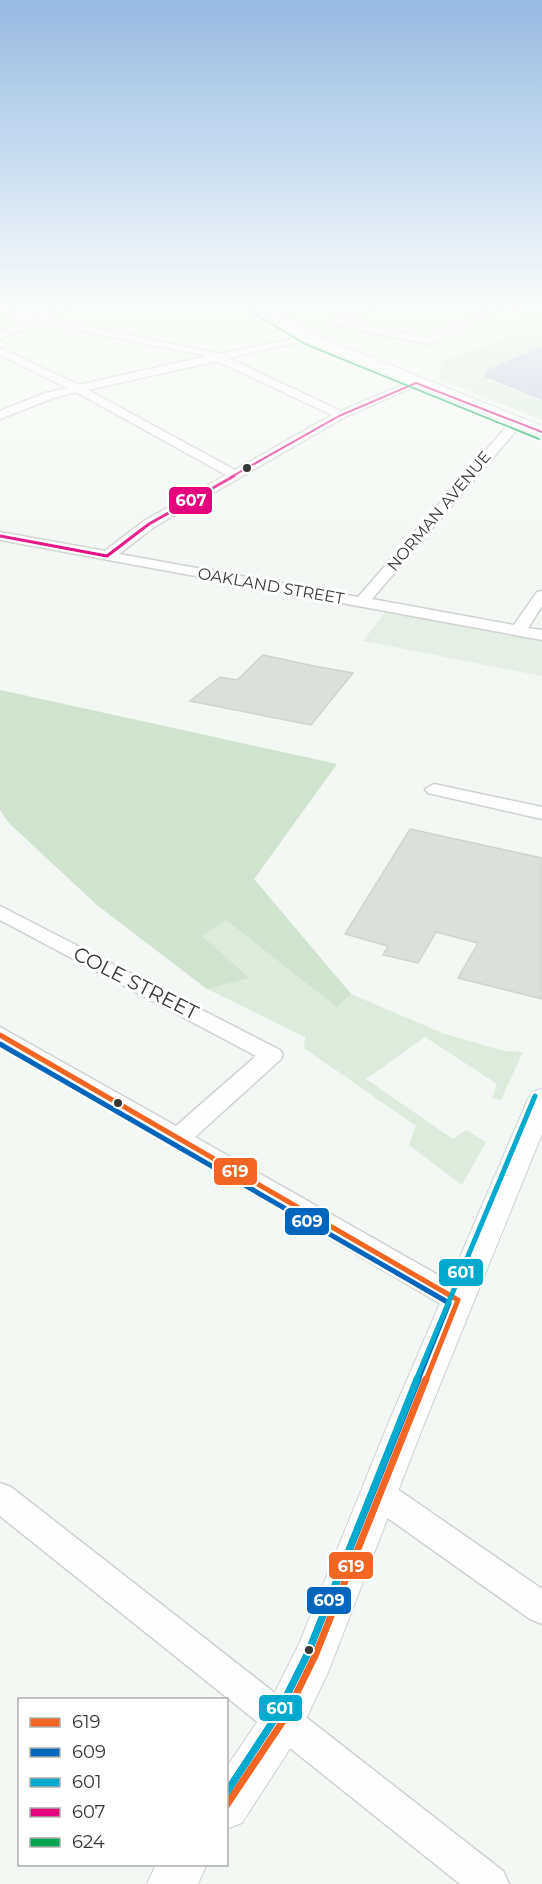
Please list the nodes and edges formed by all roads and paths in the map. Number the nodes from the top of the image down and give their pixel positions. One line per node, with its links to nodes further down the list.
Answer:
1 (57, 393): 6 (street)
2 (85, 393): 10 (street)
3 (293, 393): 7 (street)
4 (393, 393): 7 (street)
5 (442, 393): 8 (main road)
6 (0, 415)
7 (341, 415): 10 (street)
8 (517, 422): 9 (main road); 14 (street, NORMAN AVENUE)
9 (542, 432)
10 (235, 475): 12 (street)
11 (0, 536): 12 (street, OAKLAND STREET)
12 (107, 556): 14 (street, OAKLAND STREET)
13 (542, 595): 15 (street)
14 (362, 602): 15 (street, OAKLAND STREET)
15 (519, 630): 16 (street, OAKLAND STREET)
16 (542, 635)
17 (434, 789): 18 (street)
18 (542, 813)
19 (0, 912): 22 (street, COLE STREET)
20 (0, 1035): 22 (street)
21 (542, 1099): 23 (street)
22 (178, 1138): 23 (street)
23 (458, 1300): 24 (street)
24 (379, 1494): 26 (street); 27 (street)
25 (0, 1497): 27 (street)
26 (542, 1608)
27 (283, 1721): 28 (street); 31 (street)
28 (228, 1804)
29 (184, 1866): 30 (street)
30 (170, 1884)
31 (490, 1884)

